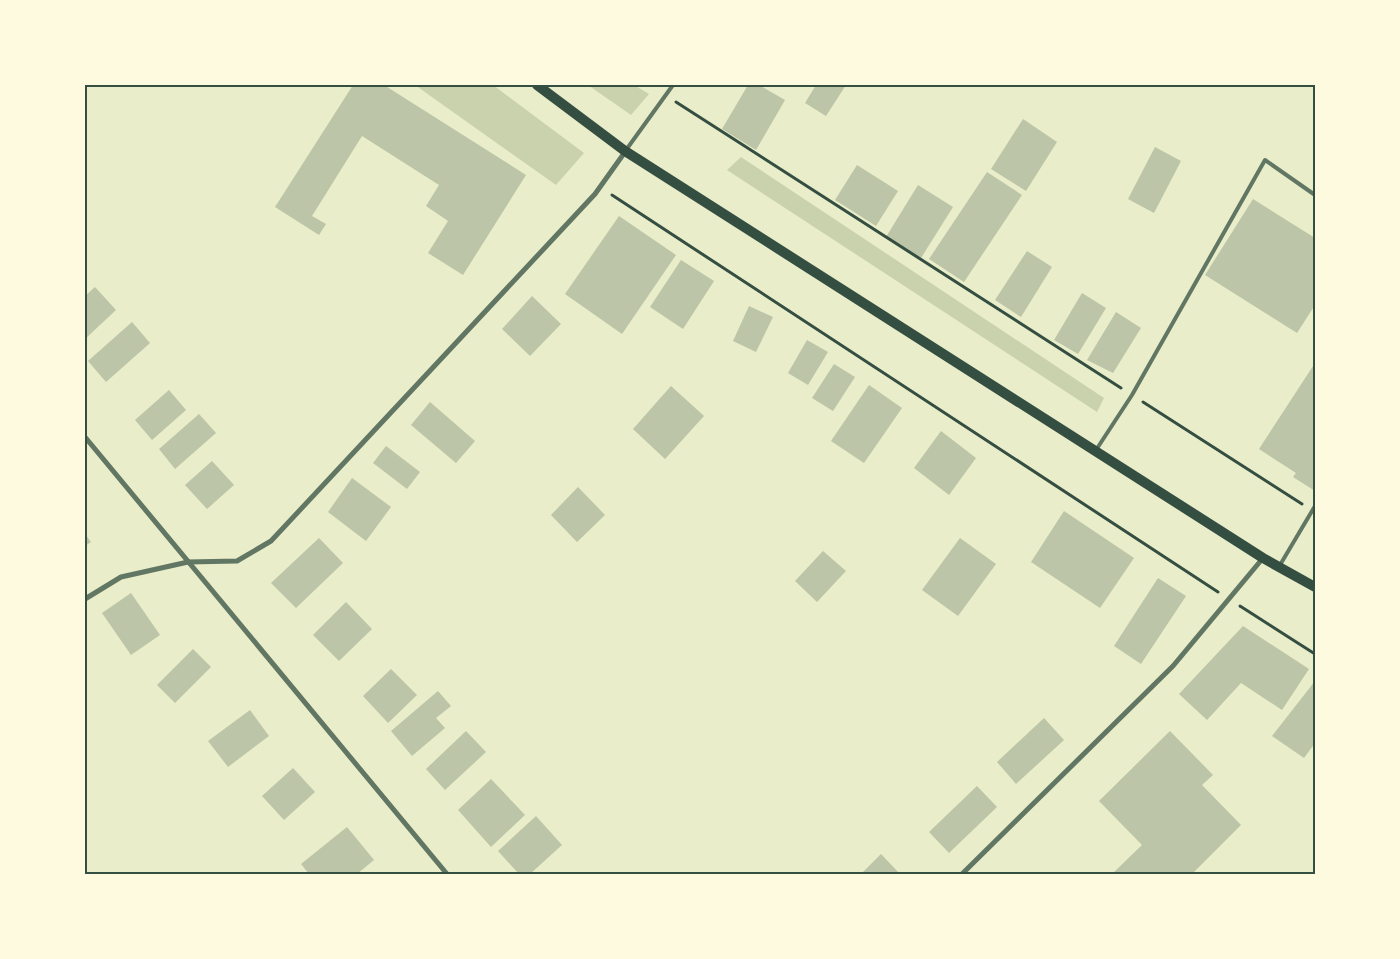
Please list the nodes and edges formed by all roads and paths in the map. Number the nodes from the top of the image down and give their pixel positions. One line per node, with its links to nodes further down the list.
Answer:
1 (537, 85): 4 (main road)
2 (673, 85): 3 (lane)
3 (666, 95): 4 (lane); 7 (path)
4 (626, 151): 5 (street); 9 (main road)
5 (600, 187): 12 (street); 16 (path)
6 (1315, 195): 7 (lane)
7 (1132, 395): 9 (lane); 10 (path)
8 (85, 437): 12 (street)
9 (1096, 450): 11 (main road)
10 (1314, 509): 13 (lane)
11 (1263, 558): 13 (main road); 16 (street)
12 (188, 562): 15 (street); 18 (street)
13 (1279, 567): 14 (main road)
14 (1315, 587)
15 (85, 599)
16 (1229, 599): 17 (path); 19 (street)
17 (1315, 654)
18 (447, 874)
19 (962, 874)

